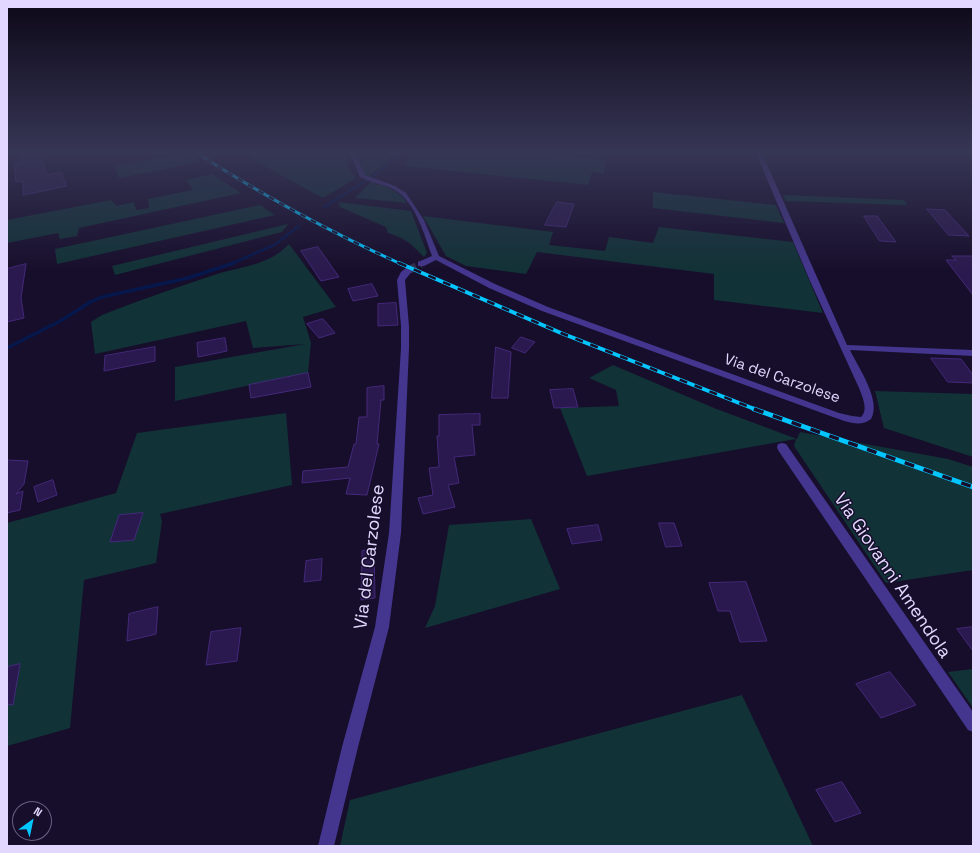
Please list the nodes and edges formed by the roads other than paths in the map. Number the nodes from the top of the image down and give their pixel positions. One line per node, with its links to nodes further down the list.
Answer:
1 (401, 193): 3 (street)
2 (776, 193): 6 (street, Via del Carzolese)
3 (436, 257): 4 (street); 6 (street, Via del Carzolese)
4 (421, 264)
5 (409, 270): 10 (street, Via del Carzolese)
6 (844, 347): 7 (street)
7 (973, 353)
8 (782, 447): 9 (street, Via Giovanni Amendola)
9 (973, 725)
10 (326, 846)

